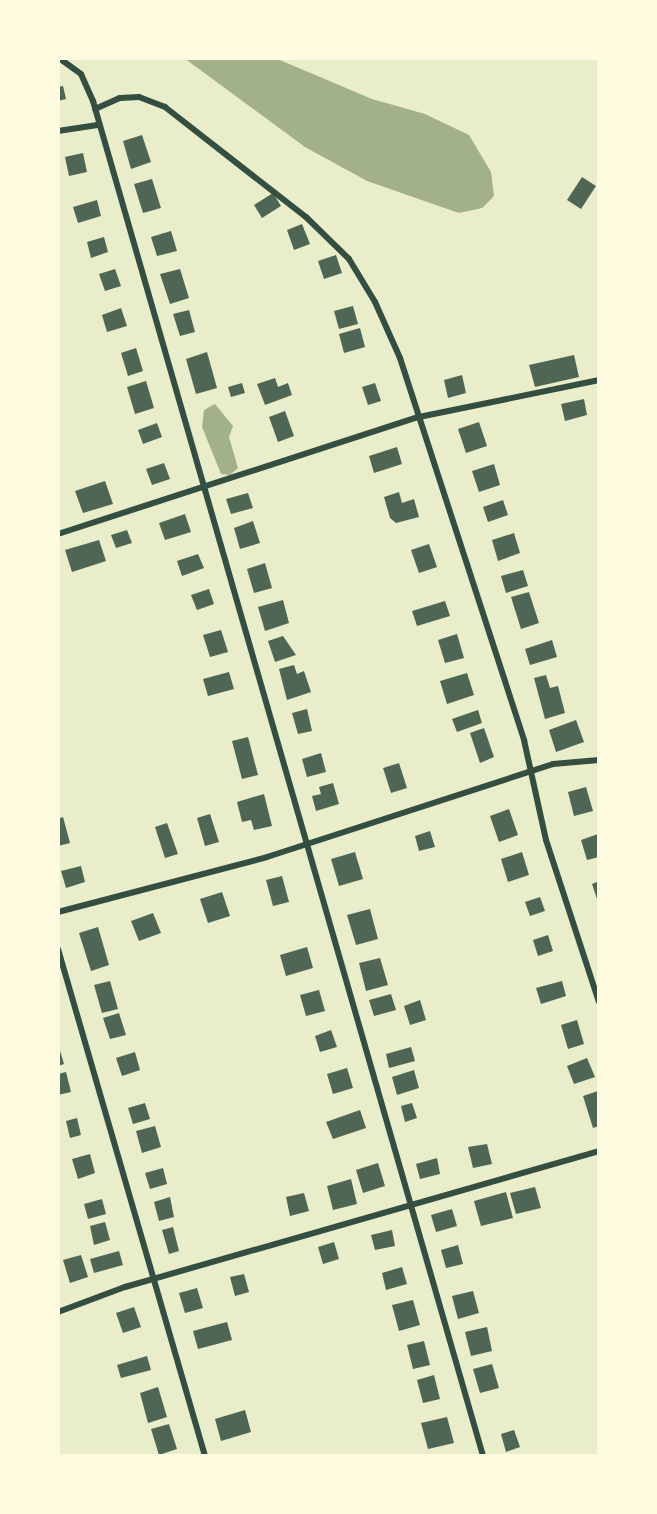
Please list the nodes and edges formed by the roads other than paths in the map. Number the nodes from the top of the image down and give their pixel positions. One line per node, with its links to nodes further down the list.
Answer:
1 (59, 58): 2 (street)
2 (95, 109): 3 (street); 6 (street)
3 (98, 125): 4 (street); 7 (street)
4 (58, 131)
5 (599, 380): 6 (street)
6 (419, 417): 7 (street); 10 (street)
7 (202, 488): 8 (street); 11 (street)
8 (58, 534)
9 (599, 760): 10 (street)
10 (531, 771): 11 (street); 14 (street)
11 (304, 843): 12 (street); 16 (street)
12 (58, 912)
13 (58, 949): 17 (street)
14 (599, 1002)
15 (599, 1151): 16 (street)
16 (410, 1203): 17 (street); 20 (street)
17 (154, 1279): 18 (street); 19 (street)
18 (58, 1312)
19 (205, 1456)
20 (483, 1456)

